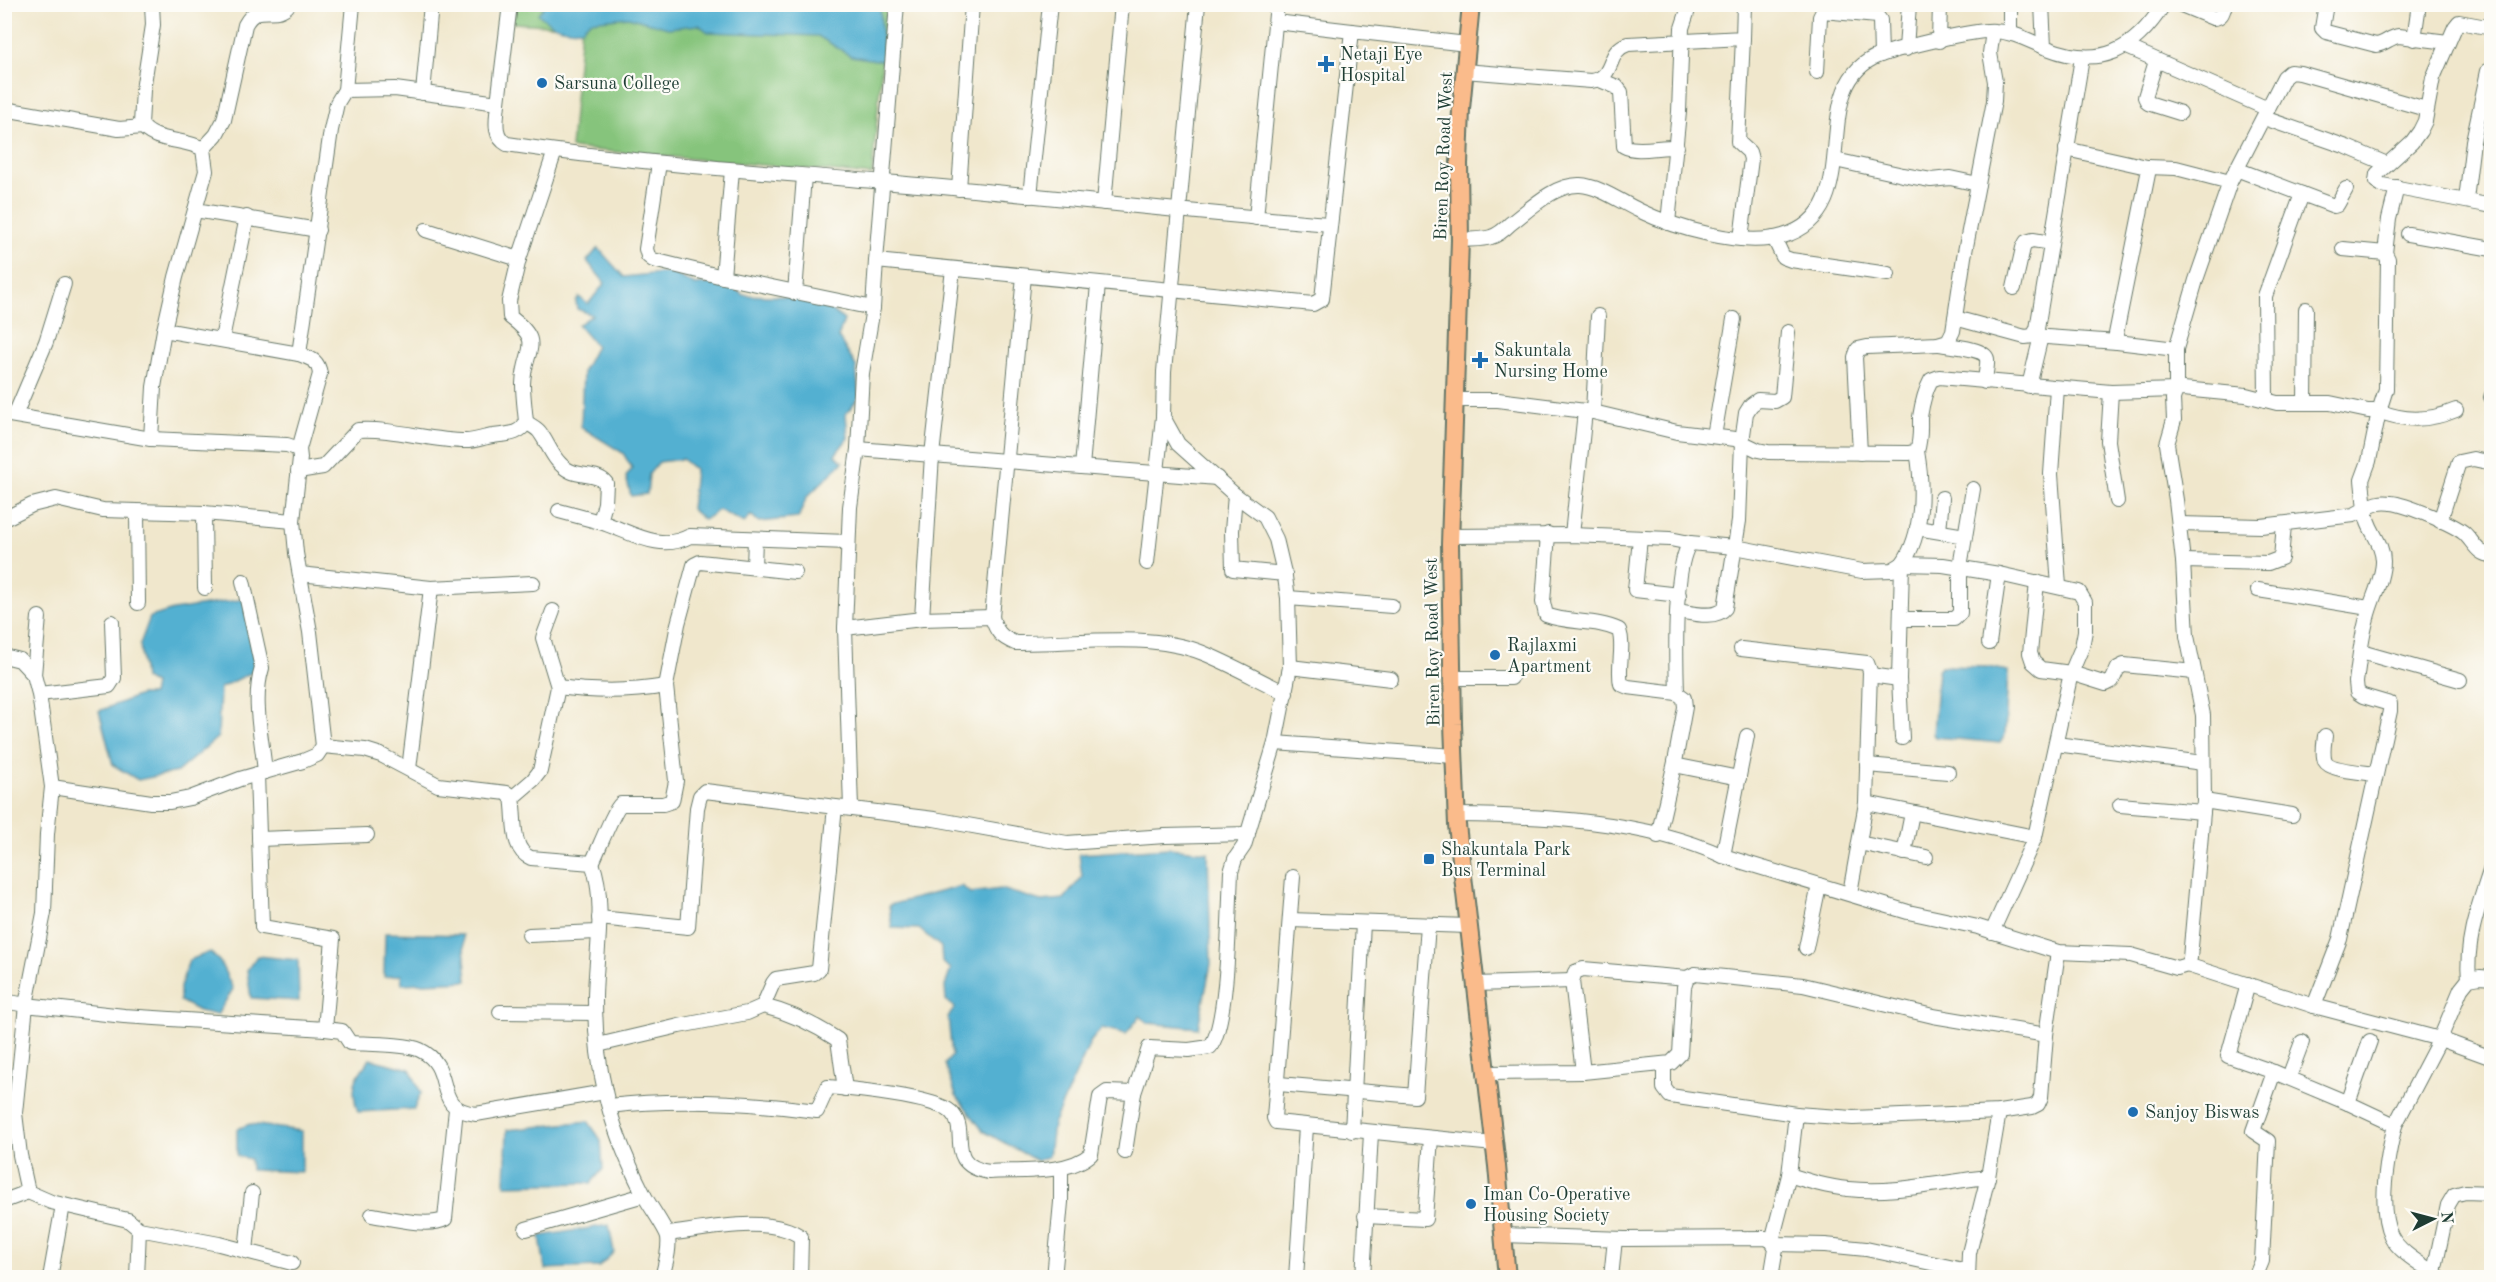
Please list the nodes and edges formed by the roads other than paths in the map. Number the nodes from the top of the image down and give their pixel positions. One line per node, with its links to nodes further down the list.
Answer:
1 (152, 4): 52 (street)
2 (290, 4): 54 (street)
3 (353, 4): 45 (street)
4 (431, 4): 46 (street)
5 (510, 4): 47 (street)
6 (897, 4): 64 (street)
7 (972, 4): 67 (street)
8 (1050, 4): 70 (street)
9 (1122, 4): 72 (street)
10 (1198, 4): 75 (street)
11 (1277, 4): 24 (street)
12 (1471, 4): 34 (main road, Biren Roy Road West)
13 (1690, 4): 31 (street)
14 (1744, 4): 29 (street)
15 (1909, 4): 37 (street)
16 (1940, 4): 32 (street)
17 (2010, 4): 28 (street)
18 (2042, 4): 35 (street)
19 (2164, 4): 36 (street)
20 (2179, 4): 21 (street)
21 (2225, 4)
22 (2326, 4): 30 (street)
23 (2419, 4): 30 (street)
24 (1276, 22): 26 (street); 77 (street)
25 (2492, 28): 33 (street)
26 (1352, 31): 34 (street); 79 (street)
27 (1993, 31): 28 (street); 32 (street); 65 (street)
28 (2010, 33): 35 (street)
29 (1743, 38): 31 (street); 84 (street)
30 (2414, 39): 33 (street)
31 (1682, 41): 44 (street); 53 (street)
32 (1939, 41): 37 (street)
33 (2448, 42): 49 (street)
34 (1467, 44): 41 (main road, Biren Roy Road West)
35 (2044, 47): 39 (street)
36 (2127, 47): 39 (street); 40 (street)
37 (1906, 49): 38 (street)
38 (1881, 55): 43 (street); 57 (street)
39 (2082, 58): 55 (street)
40 (2156, 61): 50 (street); 51 (street)
41 (1464, 71): 44 (street); 85 (main road, Biren Roy Road West)
42 (2488, 71): 71 (street)
43 (1817, 72)
44 (1600, 80): 53 (street)
45 (345, 90): 46 (street); 80 (street)
46 (423, 93): 47 (street)
47 (498, 103): 56 (street)
48 (4, 109): 52 (street)
49 (2426, 109): 51 (street); 59 (street)
50 (2180, 113)
51 (2266, 113): 59 (street); 62 (street)
52 (143, 128): 54 (street)
53 (1677, 147): 78 (street)
54 (203, 149): 74 (street)
55 (2066, 150): 60 (street); 86 (street)
56 (555, 151): 58 (street); 90 (street)
57 (1835, 159): 65 (street); 83 (street)
58 (659, 163): 61 (street); 95 (street)
59 (2387, 164): 66 (street)
60 (2147, 167): 62 (street); 110 (street)
61 (732, 170): 63 (street); 95 (street)
62 (2233, 175): 69 (street); 112 (street)
63 (804, 176): 64 (street); 100 (street)
64 (884, 182): 67 (street); 91 (street)
65 (1978, 184): 104 (street)
66 (2397, 187): 71 (street); 89 (street)
67 (959, 189): 70 (street)
68 (2346, 189): 69 (street)
69 (2302, 194): 120 (street)
70 (1030, 196): 72 (street)
71 (2466, 200): 73 (street)
72 (1104, 203): 75 (street)
73 (2492, 206)
74 (195, 210): 76 (street); 106 (street)
75 (1180, 212): 77 (street); 99 (street)
76 (248, 217): 80 (street); 109 (street)
77 (1256, 218): 79 (street)
78 (1668, 223): 84 (street); 85 (street)
79 (1330, 224): 99 (street)
80 (318, 230): 113 (street)
81 (426, 230): 90 (street)
82 (2408, 234): 88 (street)
83 (1774, 238): 84 (street); 93 (street)
84 (1741, 239)
85 (1460, 240): 119 (main road, Biren Roy Road West)
86 (2051, 243): 98 (street); 108 (street)
87 (2343, 249): 89 (street)
88 (2492, 249)
89 (2385, 253): 123 (street)
90 (519, 259): 127 (street)
91 (876, 261): 92 (street); 101 (street)
92 (953, 269): 94 (street); 135 (street)
93 (1888, 274)
94 (1024, 276): 97 (street); 136 (street)
95 (723, 277): 100 (street)
96 (64, 284): 125 (street)
97 (1098, 284): 99 (street); 138 (street)
98 (2014, 288)
99 (1172, 290): 126 (street)
100 (795, 293): 101 (street)
101 (873, 308): 132 (street)
102 (2306, 309): 121 (street)
103 (1598, 316): 124 (street)
104 (1955, 318): 108 (street); 111 (street)
105 (1734, 319): 128 (street)
106 (164, 330): 109 (street); 129 (street)
107 (1788, 332): 130 (street)
108 (2037, 336): 110 (street); 115 (street)
109 (222, 339): 113 (street)
110 (2117, 342): 112 (street)
111 (1938, 344): 114 (street); 134 (street)
112 (2176, 349): 117 (street)
113 (299, 354): 131 (street)
114 (1985, 382): 115 (street); 133 (street)
115 (2029, 386): 116 (street)
116 (2057, 388): 118 (street); 180 (street)
117 (2175, 390): 118 (street); 120 (street); 154 (street)
118 (2111, 392): 145 (street)
119 (1456, 400): 124 (street); 160 (main road, Biren Roy Road West)
120 (2266, 400): 121 (street)
121 (2305, 402): 123 (street)
122 (2456, 410): 123 (street)
123 (2379, 411): 146 (street)
124 (1589, 412): 128 (street); 159 (street)
125 (10, 414): 129 (street)
126 (1163, 417): 140 (street); 141 (street)
127 (526, 422): 139 (street); 153 (street)
128 (1714, 436): 130 (street)
129 (151, 439): 131 (street)
130 (1742, 442): 134 (street); 166 (street)
131 (299, 449): 139 (street)
132 (858, 449): 135 (street); 164 (street)
133 (1917, 451): 134 (street); 156 (street)
134 (1860, 453)
135 (932, 455): 136 (street); 193 (street)
136 (1007, 460): 138 (street); 192 (street)
137 (2492, 463): 152 (street)
138 (1082, 468): 140 (street)
139 (298, 471): 151 (street)
140 (1156, 473): 141 (street); 169 (street)
141 (1218, 478): 143 (street)
142 (1973, 489): 161 (street)
143 (1235, 495): 175 (street); 175 (street)
144 (1942, 498): 157 (street)
145 (2117, 501)
146 (2365, 509): 152 (street); 155 (street); 188 (street)
147 (559, 511): 153 (street)
148 (137, 512): 149 (street); 150 (street); 186 (street)
149 (204, 513): 151 (street); 181 (street)
150 (4, 519)
151 (293, 521): 174 (street)
152 (2440, 521): 167 (street)
153 (600, 522): 163 (street)
154 (2179, 524): 155 (street); 168 (street)
155 (2284, 525): 168 (street)
156 (1917, 528): 157 (street); 170 (street)
157 (1939, 531): 161 (street)
158 (1548, 534): 159 (street); 160 (street); 214 (street)
159 (1572, 534): 162 (street)
160 (1450, 536): 206 (main road, Biren Roy Road West)
161 (1965, 536): 172 (street)
162 (1640, 538): 165 (street); 184 (street)
163 (755, 539): 164 (street); 171 (street)
164 (847, 542): 196 (street)
165 (1689, 543): 166 (street); 184 (street)
166 (1735, 547): 170 (street); 190 (street)
167 (2492, 555)
168 (2183, 561): 202 (street)
169 (1146, 563)
170 (1902, 564): 172 (street); 194 (street)
171 (754, 567): 173 (street); 211 (street)
172 (1960, 567): 176 (street); 194 (street)
173 (795, 572)
174 (300, 574): 182 (street); 221 (street)
175 (1284, 574): 185 (street)
176 (2000, 574): 178 (street); 197 (street)
177 (243, 581): 228 (street)
178 (2037, 582): 180 (street); 203 (street)
179 (533, 583): 182 (street)
180 (2059, 586): 203 (street)
181 (206, 588)
182 (431, 588): 226 (street)
183 (2258, 590): 188 (street)
184 (1679, 595): 190 (street)
185 (1288, 598): 187 (street); 201 (street)
186 (138, 603)
187 (1392, 606)
188 (2369, 608): 199 (street)
189 (553, 611): 212 (street)
190 (1677, 611): 214 (street)
191 (39, 617): 204 (street)
192 (992, 617): 193 (street); 213 (street)
193 (922, 619): 196 (street)
194 (1901, 619): 209 (street)
195 (112, 622): 215 (street)
196 (845, 628): 237 (street)
197 (1989, 643)
198 (1741, 649): 205 (street)
199 (2361, 652): 210 (street); 229 (street)
200 (4, 656): 204 (street)
201 (1290, 667): 208 (street); 213 (street)
202 (2194, 672): 203 (street); 224 (street)
203 (2071, 673): 220 (street)
204 (34, 675): 215 (street)
205 (1870, 675): 209 (street); 225 (street)
206 (1453, 678): 207 (street); 222 (main road, Biren Roy Road West)
207 (1511, 678)
208 (1391, 679)
209 (1899, 679): 218 (street)
210 (2460, 680)
211 (666, 686): 212 (street); 250 (street)
212 (558, 687): 232 (street)
213 (1286, 693): 219 (street)
214 (1677, 693): 223 (street)
215 (39, 694): 231 (street)
216 (1747, 736): 230 (street)
217 (2325, 736): 229 (street)
218 (1902, 738)
219 (1275, 743): 222 (street); 241 (street)
220 (2056, 744): 224 (street); 244 (street)
221 (323, 746): 226 (street); 228 (street)
222 (1454, 756): 239 (main road, Biren Roy Road West)
223 (1675, 762): 230 (street); 243 (street)
224 (2203, 763): 236 (street)
225 (1867, 765): 227 (street); 233 (street)
226 (409, 769): 232 (street)
227 (1948, 772)
228 (261, 773): 231 (street); 245 (street)
229 (2376, 774): 273 (street)
230 (1739, 778): 248 (street)
231 (52, 787): 272 (street)
232 (512, 798): 250 (street)
233 (1866, 803): 238 (street); 246 (street)
234 (2120, 805): 236 (street)
235 (835, 807): 237 (street); 257 (street); 274 (street)
236 (2203, 807): 240 (street); 264 (street)
237 (850, 808): 241 (street)
238 (1912, 813): 244 (street); 247 (street)
239 (1456, 815): 243 (street); 259 (main road, Biren Roy Road West)
240 (2292, 815)
241 (1248, 834): 293 (street)
242 (366, 835): 245 (street)
243 (1658, 836): 248 (street)
244 (2035, 837): 260 (street)
245 (259, 839): 277 (street)
246 (1859, 843): 247 (street); 254 (street)
247 (1904, 853): 249 (street)
248 (1723, 856): 253 (street)
249 (1926, 857)
250 (592, 863): 257 (street)
251 (2492, 865): 267 (street)
252 (1293, 877): 255 (street)
253 (1819, 885): 254 (street); 262 (street)
254 (1850, 893): 260 (street)
255 (1290, 920): 256 (street); 289 (street)
256 (1363, 923): 258 (street); 291 (street)
257 (598, 925): 261 (street); 276 (street)
258 (1428, 925): 259 (street); 291 (street)
259 (1468, 926): 269 (main road, Biren Roy Road West)
260 (1992, 932): 263 (street)
261 (529, 935)
262 (1806, 948)
263 (2058, 952): 264 (street); 278 (street)
264 (2187, 965): 270 (street)
265 (1687, 978): 268 (street); 278 (street); 284 (street)
266 (2492, 978): 267 (street)
267 (2469, 979): 279 (street)
268 (1572, 981): 269 (street); 285 (street)
269 (1475, 984): 287 (main road, Biren Roy Road West)
270 (2248, 984): 273 (street); 286 (street)
271 (4, 1001): 272 (street)
272 (26, 1005): 277 (street); 309 (street)
273 (2314, 1005): 279 (street)
274 (763, 1006): 282 (street); 290 (street)
275 (500, 1012): 276 (street)
276 (595, 1013): 282 (street)
277 (325, 1029): 296 (street)
278 (2046, 1035): 297 (street)
279 (2440, 1039): 283 (street); 299 (street)
280 (2370, 1041): 294 (street)
281 (2302, 1042): 288 (street)
282 (598, 1045): 292 (street)
283 (2492, 1058)
284 (1664, 1065): 285 (street); 298 (street)
285 (1583, 1072): 287 (street)
286 (2274, 1072): 288 (street); 337 (street)
287 (1485, 1073): 304 (main road, Biren Roy Road West)
288 (2289, 1077): 294 (street)
289 (1279, 1084): 291 (street); 300 (street)
290 (844, 1089): 295 (street); 306 (street)
291 (1355, 1091): 301 (street)
292 (605, 1092): 295 (street); 296 (street)
293 (1134, 1093): 305 (street); 306 (street)
294 (2348, 1103): 299 (street)
295 (609, 1106): 312 (street)
296 (456, 1109): 315 (street)
297 (1999, 1112): 298 (street); 308 (street)
298 (1796, 1114): 307 (street)
299 (2395, 1125): 326 (street)
300 (1306, 1127): 301 (street); 332 (street)
301 (1352, 1131): 302 (street)
302 (1371, 1133): 303 (street); 316 (street)
303 (1435, 1138): 304 (street); 316 (street)
304 (1494, 1144): 320 (main road, Biren Roy Road West)
305 (1125, 1152)
306 (1061, 1169): 331 (street)
307 (1789, 1175): 308 (street); 322 (street)
308 (1988, 1177): 325 (street)
309 (28, 1192): 313 (street); 314 (street)
310 (252, 1193): 323 (street)
311 (2492, 1193): 326 (street)
312 (644, 1195): 318 (street); 319 (street)
313 (4, 1201)
314 (63, 1205): 317 (street); 327 (street)
315 (372, 1215)
316 (1365, 1216): 333 (street)
317 (139, 1229): 323 (street); 328 (street)
318 (526, 1229)
319 (668, 1234): 329 (street); 330 (street)
320 (1503, 1235): 321 (street); 334 (main road, Biren Roy Road West)
321 (1615, 1239): 322 (street); 335 (street)
322 (1773, 1243): 325 (street); 336 (street)
323 (246, 1251): 324 (street)
324 (292, 1263)
325 (1968, 1274)
326 (2437, 1275)
327 (50, 1278)
328 (137, 1278)
329 (662, 1278)
330 (800, 1278)
331 (1054, 1278)
332 (1296, 1278)
333 (1363, 1278)
334 (1507, 1278)
335 (1611, 1278)
336 (1772, 1278)
337 (2255, 1278)

